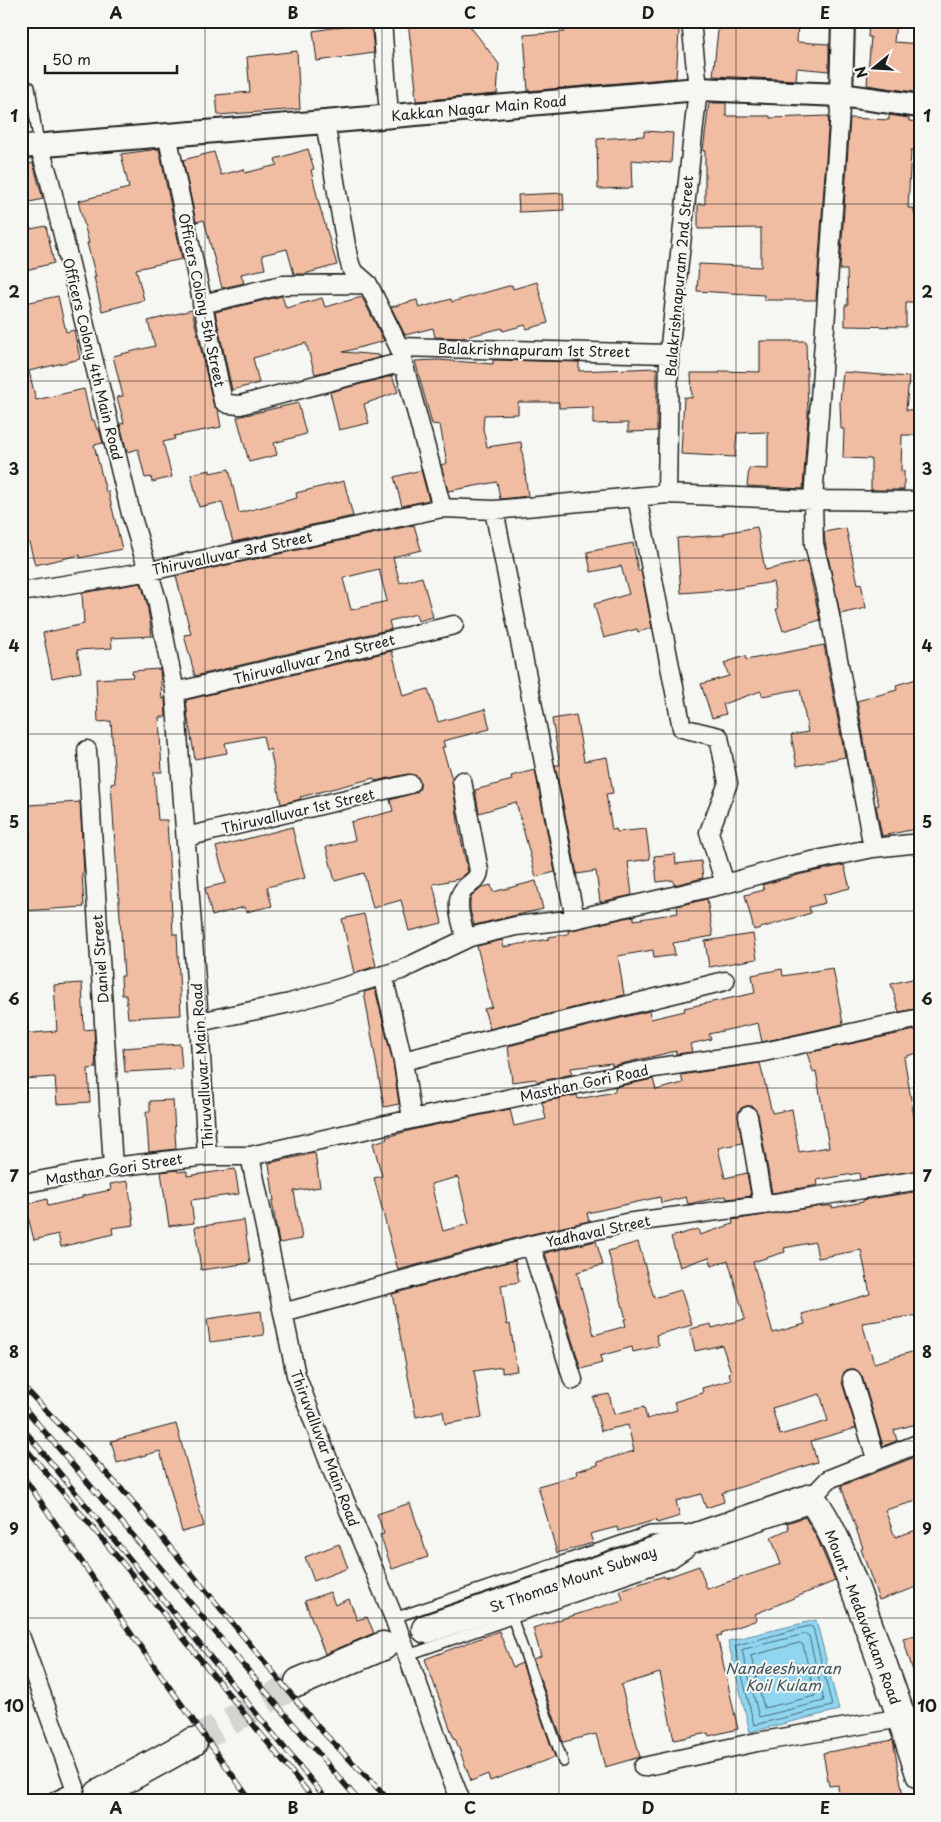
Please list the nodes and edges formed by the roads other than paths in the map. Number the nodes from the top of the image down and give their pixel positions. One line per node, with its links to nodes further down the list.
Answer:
1 (382, 21): 8 (street)
2 (691, 21): 5 (street, Balakrishnapuram 2nd Street)
3 (843, 21): 6 (street)
4 (21, 87): 11 (lane)
5 (698, 89): 6 (street, Kakkan Nagar Main Road); 8 (street, Kakkan Nagar Main Road); 15 (street, Balakrishnapuram 2nd Street)
6 (842, 95): 7 (street, Kakkan Nagar Main Road); 18 (street)
7 (920, 106)
8 (390, 116): 9 (street, Kakkan Nagar Main Road)
9 (326, 122): 10 (street, Kakkan Nagar Main Road); 12 (street)
10 (167, 134): 11 (street, Kakkan Nagar Main Road); 13 (street, Officers Colony 5th Street)
11 (30, 146): 22 (street, Officers Colony 4th Main Road)
12 (368, 284): 13 (street); 14 (street)
13 (202, 304): 14 (street, Officers Colony 5th Street)
14 (401, 354): 15 (street, Balakrishnapuram 1st Street); 20 (street)
15 (670, 354): 16 (street, Balakrishnapuram 2nd Street)
16 (667, 494): 17 (street, Thiruvalluvar 3rd Street); 18 (street, Thiruvalluvar 3rd Street)
17 (637, 497): 21 (street, Thiruvalluvar 3rd Street); 32 (street)
18 (813, 500): 19 (street, Thiruvalluvar 3rd Street); 31 (street)
19 (920, 502)
20 (442, 508): 21 (street, Thiruvalluvar 3rd Street); 22 (street, Thiruvalluvar 3rd Street)
21 (494, 510): 33 (street)
22 (150, 571): 23 (street, Thiruvalluvar 3rd Street); 25 (street, Thiruvalluvar Main Road)
23 (22, 588)
24 (454, 625): 25 (street, Thiruvalluvar 2nd Street)
25 (175, 692): 29 (street, Thiruvalluvar Main Road)
26 (87, 750): 44 (street, Daniel Street)
27 (462, 781): 34 (street)
28 (410, 784): 29 (street, Thiruvalluvar 1st Street)
29 (186, 838): 38 (street, Thiruvalluvar Main Road)
30 (920, 843): 31 (street)
31 (873, 848): 32 (street)
32 (726, 884): 33 (street)
33 (575, 919): 34 (street)
34 (466, 939): 35 (street)
35 (384, 975): 38 (street); 39 (street)
36 (725, 981): 39 (street)
37 (920, 1018): 41 (street, Masthan Gori Road)
38 (199, 1022): 42 (street, Thiruvalluvar Main Road)
39 (403, 1061): 41 (street)
40 (748, 1116): 47 (street)
41 (412, 1119): 43 (street, Masthan Gori Road)
42 (207, 1156): 43 (street, Thiruvalluvar Main Road); 44 (street, Masthan Gori Street)
43 (250, 1156): 49 (street, Thiruvalluvar Main Road)
44 (113, 1168): 46 (street, Masthan Gori Street)
45 (920, 1180): 47 (street, Yadhaval Street)
46 (21, 1184)
47 (763, 1205): 48 (street, Yadhaval Street)
48 (530, 1245): 49 (street, Yadhaval Street); 51 (street)
49 (283, 1313): 57 (street, Thiruvalluvar Main Road)
50 (852, 1379): 53 (street)
51 (573, 1380)
52 (920, 1443): 53 (street)
53 (876, 1459): 54 (street)
54 (811, 1498): 55 (main road); 62 (main road, Mount - Medavakkam Road)
55 (721, 1529): 56 (lane); 57 (lane); 58 (main road, St Thomas Mount Subway)
56 (512, 1617): 60 (lane); 64 (lane)
57 (394, 1618): 60 (street, Thiruvalluvar Main Road)
58 (426, 1629)
59 (21, 1638): 67 (street)
60 (395, 1651): 61 (main road); 69 (street, Thiruvalluvar Main Road)
61 (299, 1682)
62 (902, 1718): 65 (street); 66 (main road, Mount - Medavakkam Road)
63 (193, 1742): 67 (main road)
64 (563, 1762)
65 (643, 1766)
66 (920, 1774)
67 (86, 1794): 68 (lane)
68 (45, 1801)
69 (461, 1801)

